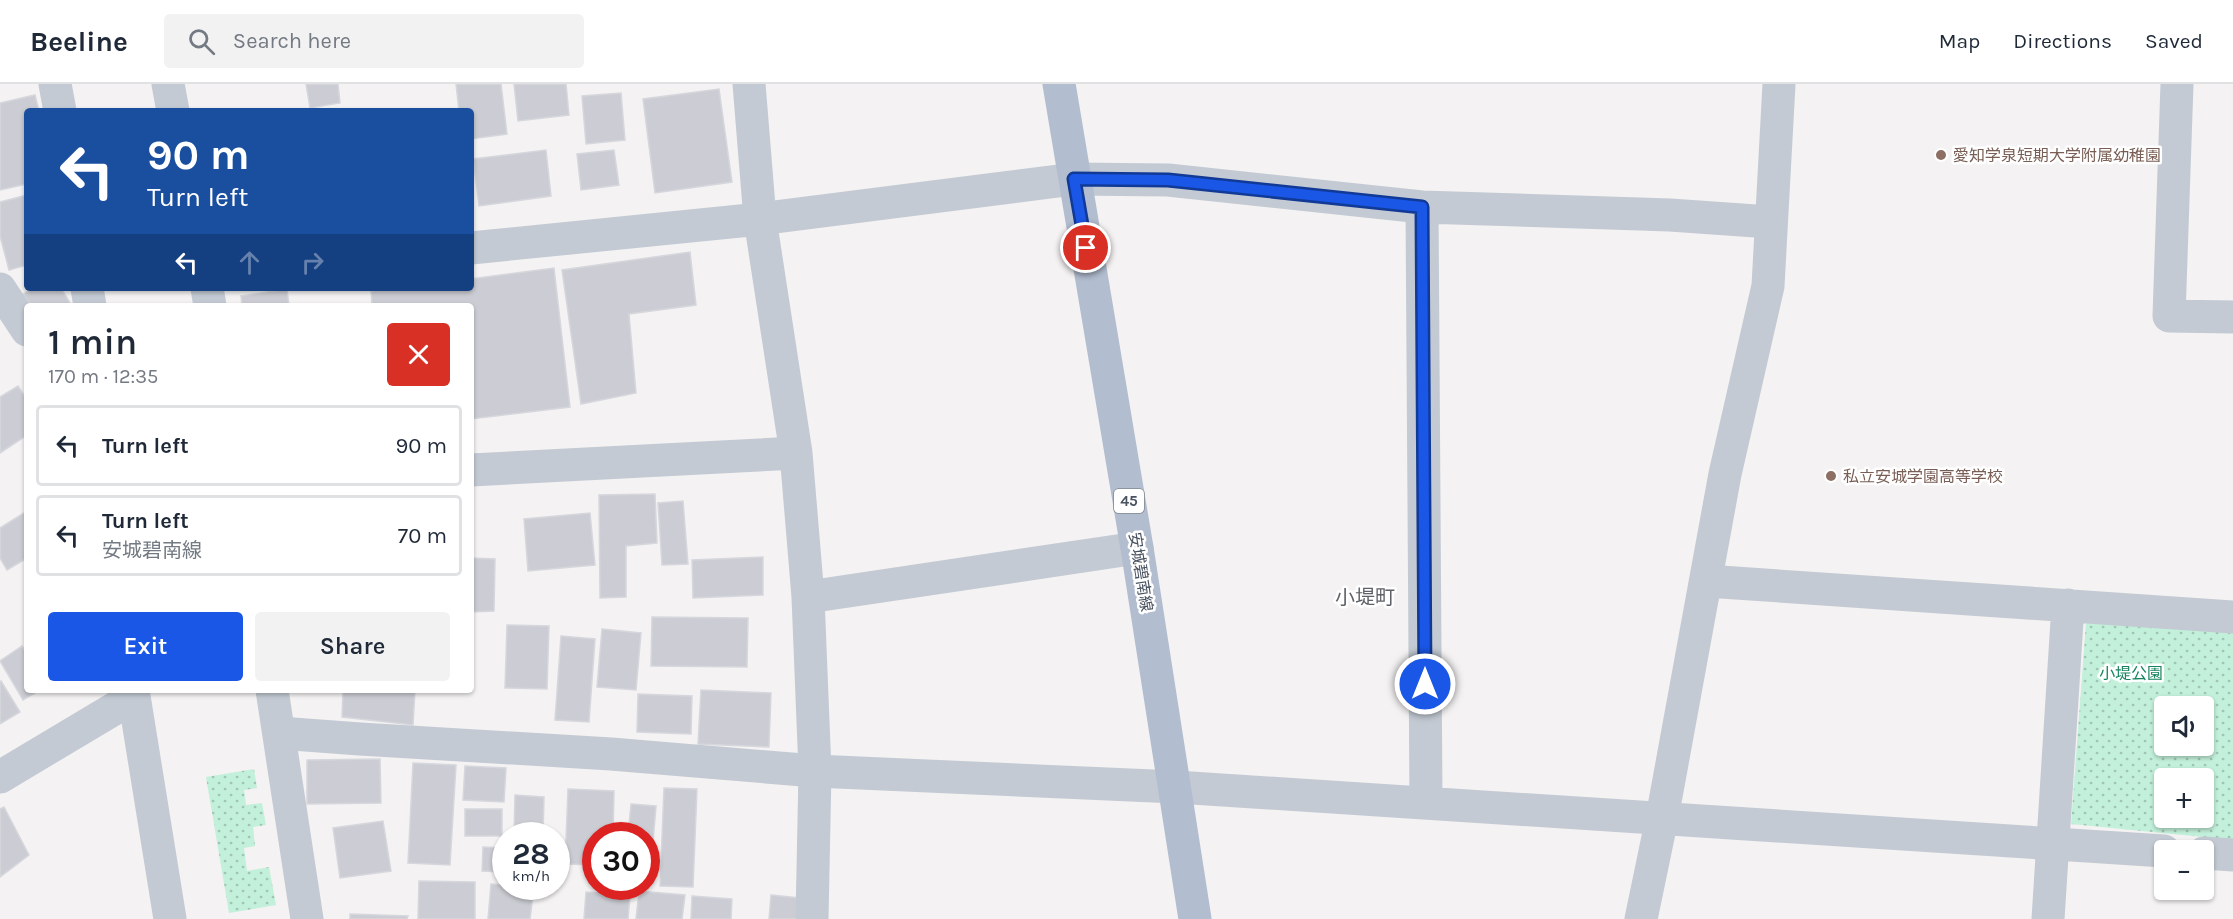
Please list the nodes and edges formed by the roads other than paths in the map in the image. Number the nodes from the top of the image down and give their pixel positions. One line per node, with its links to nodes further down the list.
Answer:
1 (55, 84): 7 (street)
2 (168, 84): 8 (street)
3 (749, 84): 11 (street)
4 (1059, 84): 9 (main road, 安城碧南線 / 45)
5 (1779, 84): 12 (street)
6 (2177, 84): 15 (street)
7 (59, 108)
8 (172, 108)
9 (1074, 179): 10 (street); 11 (street); 19 (main road, 安城碧南線 / 45)
10 (1422, 207): 12 (street); 30 (street)
11 (760, 219): 13 (street); 17 (street)
12 (1770, 222): 20 (street)
13 (474, 248)
14 (0, 289): 16 (street)
15 (2233, 317)
16 (24, 325)
17 (796, 453): 18 (street); 21 (street)
18 (474, 470)
19 (1137, 548): 21 (street); 29 (main road, 安城碧南線 / 45)
20 (1706, 581): 22 (street); 31 (street)
21 (808, 597): 27 (street)
22 (2068, 605): 23 (street); 32 (street)
23 (2233, 617)
24 (134, 693): 28 (street); 36 (street)
25 (272, 693): 26 (street)
26 (279, 733): 27 (street); 37 (street)
27 (816, 771): 29 (street); 38 (street)
28 (0, 777)
29 (1176, 787): 30 (street); 39 (main road, 安城碧南線 / 45)
30 (1426, 803): 31 (street)
31 (1662, 818): 32 (street); 40 (street)
32 (2053, 843): 33 (street); 41 (street)
33 (2154, 850)
34 (2214, 854): 35 (street)
35 (2233, 855)
36 (170, 919)
37 (307, 919)
38 (812, 919)
39 (1195, 919)
40 (1641, 919)
41 (2048, 919)

